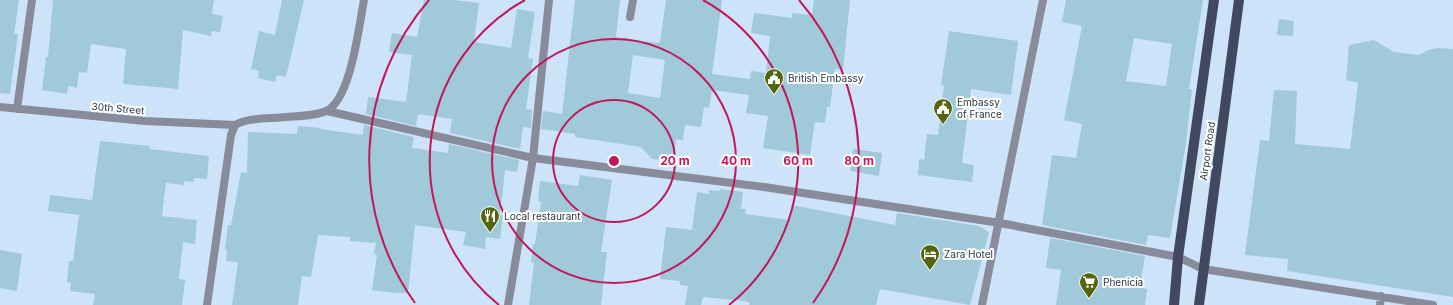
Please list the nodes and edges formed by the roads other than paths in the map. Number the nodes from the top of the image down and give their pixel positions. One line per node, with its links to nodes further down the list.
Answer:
1 (32, 0): 10 (street)
2 (364, 0): 11 (street)
3 (549, 0): 13 (street)
4 (633, 0): 8 (street)
5 (1044, 0): 14 (street)
6 (1214, 0): 15 (main road, Airport Road)
7 (1239, 0): 16 (main road, Airport Road)
8 (630, 17)
9 (0, 107): 10 (street, 30th Street)
10 (17, 109): 12 (street, 30th Street)
11 (327, 111): 12 (street, 30th Street); 13 (street)
12 (235, 125): 18 (street)
13 (533, 158): 14 (street); 19 (street)
14 (1000, 223): 15 (street); 20 (street)
15 (1178, 257): 16 (street); 21 (main road, Airport Road)
16 (1203, 269): 17 (street); 22 (main road, Airport Road)
17 (1381, 296): 23 (street); 24 (street)
18 (207, 305)
19 (508, 305)
20 (982, 305)
21 (1174, 305)
22 (1199, 305)
23 (1380, 305)
24 (1433, 305)

